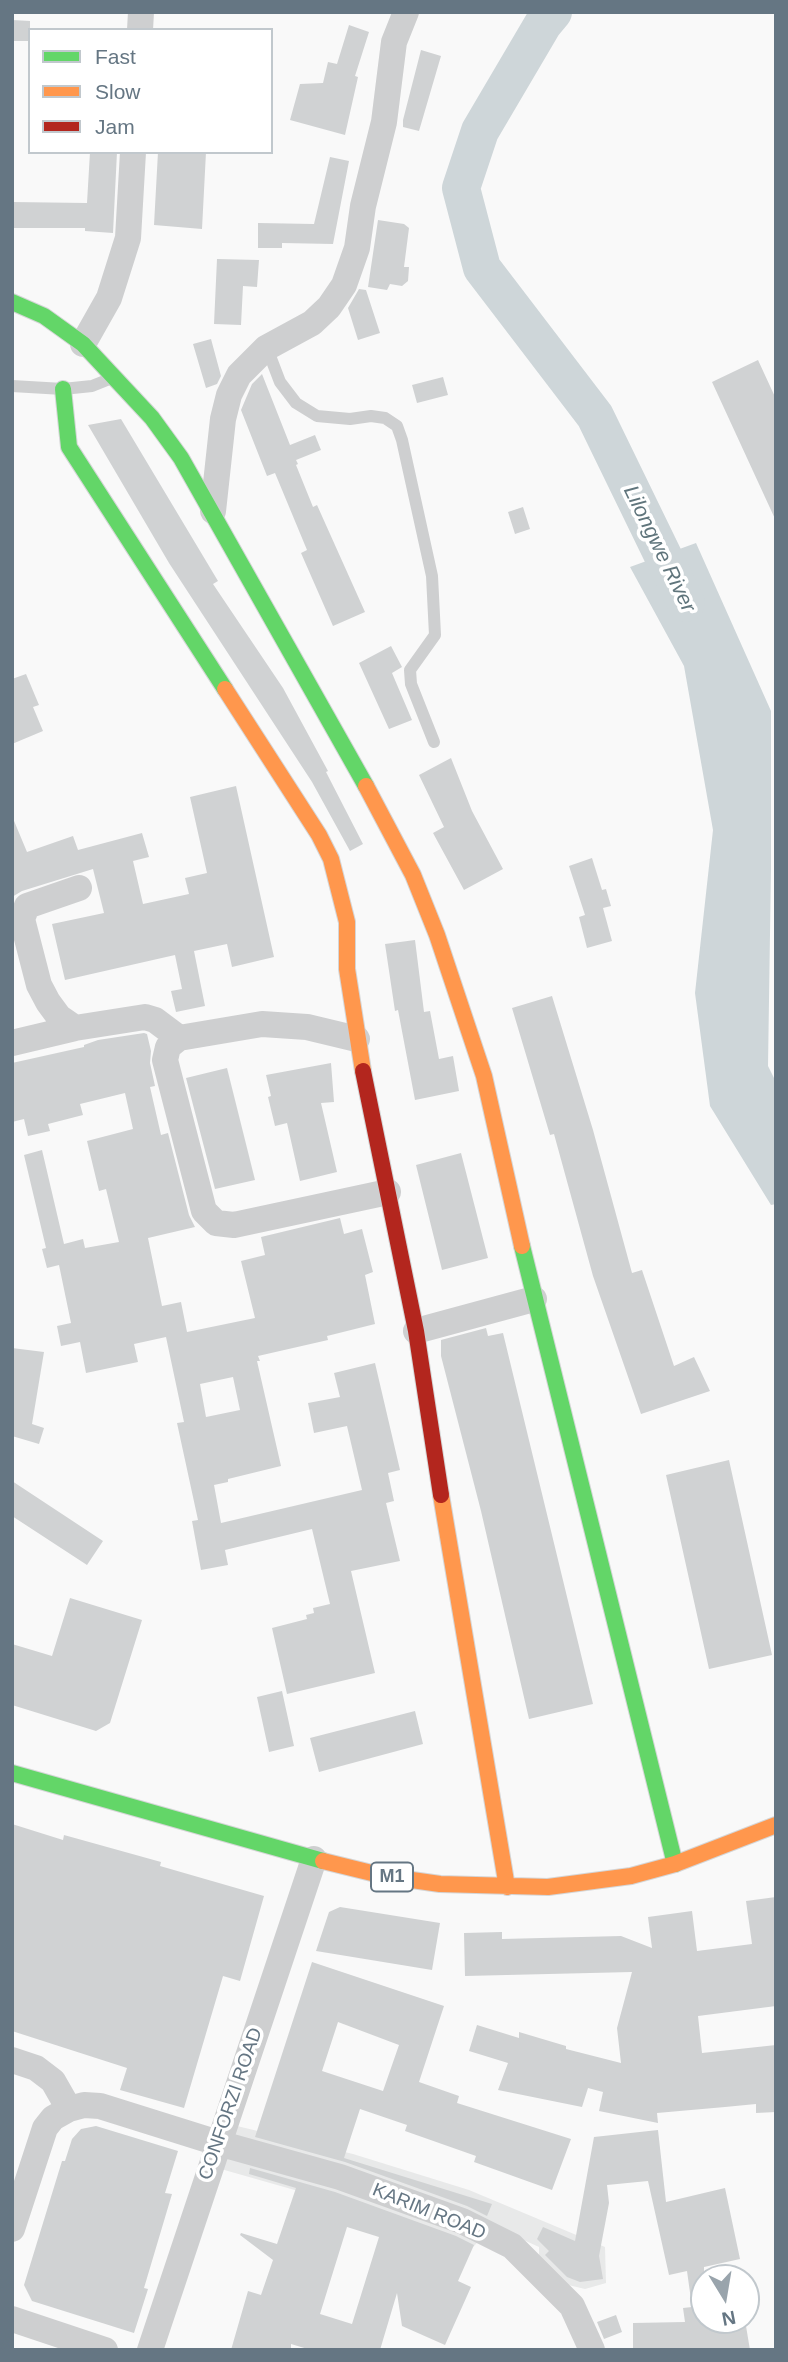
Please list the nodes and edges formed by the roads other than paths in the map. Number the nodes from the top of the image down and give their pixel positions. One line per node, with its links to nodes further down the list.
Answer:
1 (406, 12): 5 (street)
2 (133, 154): 4 (street)
3 (12, 302): 4 (main road)
4 (83, 344): 6 (main road)
5 (266, 348): 9 (street); 10 (lane)
6 (115, 377): 8 (lane); 9 (main road)
7 (12, 386): 8 (lane)
8 (62, 389): 14 (main road)
9 (213, 511): 17 (main road)
10 (434, 741)
11 (79, 888): 12 (street)
12 (75, 1028): 13 (street); 15 (street)
13 (179, 1038): 14 (street); 16 (street)
14 (356, 1039): 16 (main road)
15 (12, 1042)
16 (388, 1192): 18 (main road)
17 (534, 1299): 18 (street); 22 (main road)
18 (416, 1331): 23 (main road)
19 (12, 1773): 21 (main road, M1)
20 (776, 1825): 22 (main road, M1)
21 (314, 1859): 23 (main road, M1); 26 (street, CONFORZI ROAD)
22 (675, 1864): 23 (main road, M1)
23 (507, 1887)
24 (12, 2060): 25 (street)
25 (69, 2109): 26 (street, KARIM ROAD); 27 (street)
26 (218, 2143): 30 (street, CONFORZI ROAD); 31 (street, KARIM ROAD)
27 (12, 2228)
28 (12, 2319): 29 (street)
29 (104, 2350)
30 (150, 2350)
31 (592, 2350)

